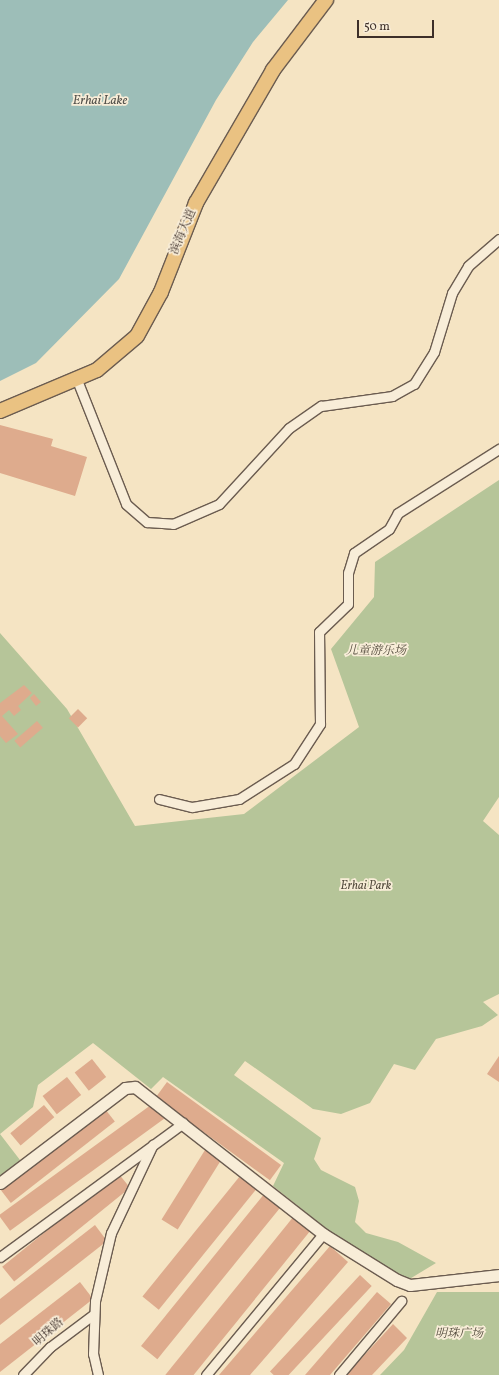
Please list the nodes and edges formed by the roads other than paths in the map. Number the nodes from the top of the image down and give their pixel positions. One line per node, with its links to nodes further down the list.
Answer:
1 (326, 0): 3 (main road, 滨海大道)
2 (499, 240): 3 (street)
3 (77, 380): 4 (main road, 滨海大道)
4 (0, 411)
5 (499, 449): 6 (street)
6 (159, 799)
7 (183, 1123): 8 (street); 9 (street); 10 (street)
8 (153, 1144): 11 (street); 14 (street)
9 (0, 1183)
10 (323, 1234): 12 (street); 17 (street)
11 (0, 1257)
12 (499, 1275)
13 (401, 1301): 18 (street)
14 (94, 1314): 15 (street, 明珠路); 16 (street)
15 (23, 1375)
16 (98, 1375)
17 (206, 1375)
18 (339, 1375)

